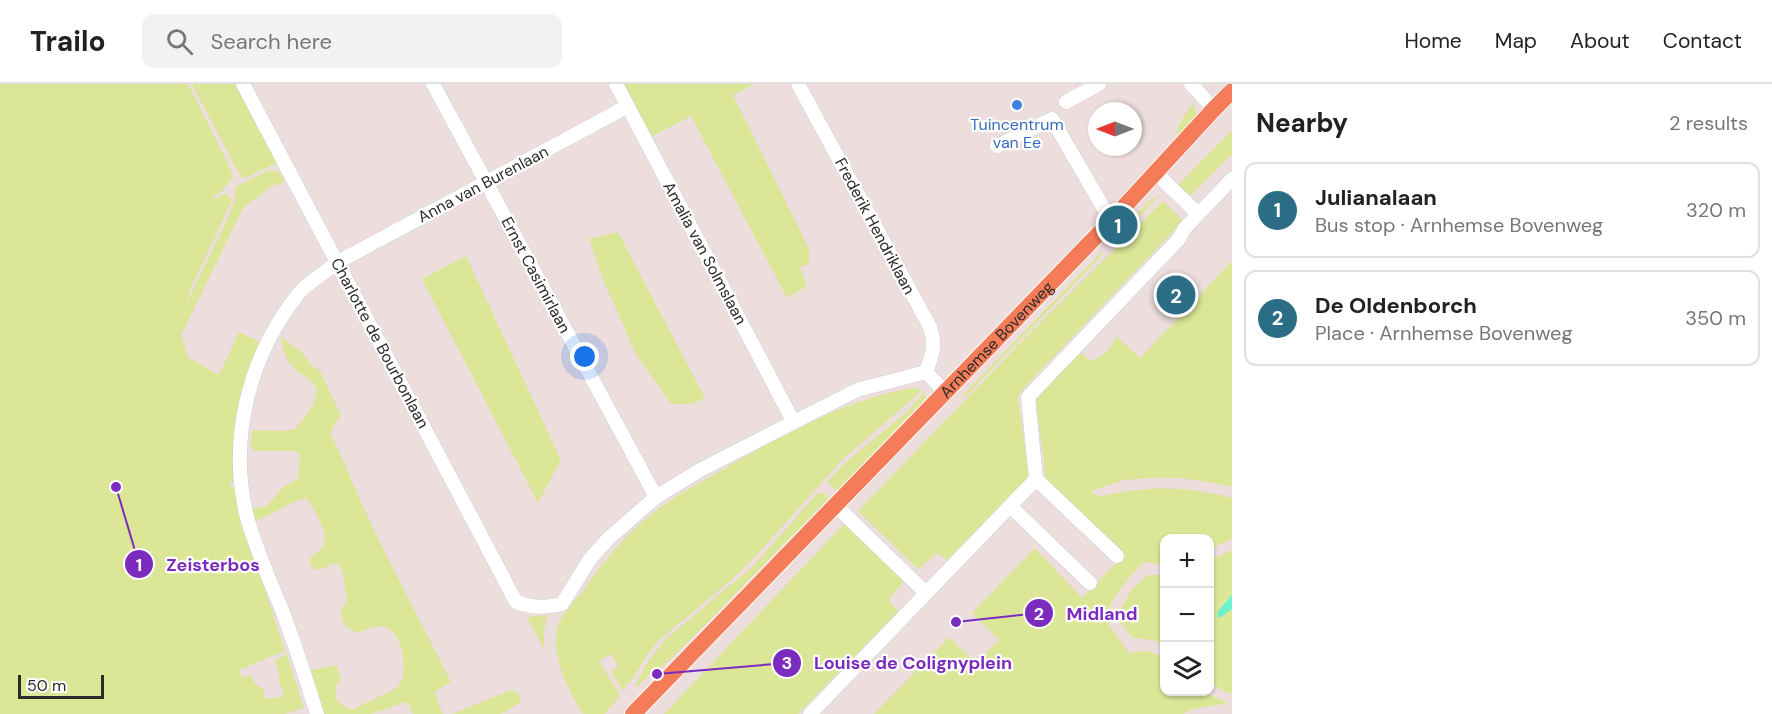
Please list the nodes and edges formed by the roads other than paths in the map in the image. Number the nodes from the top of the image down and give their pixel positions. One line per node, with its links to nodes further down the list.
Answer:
1 (243, 84): 17 (street, Charlotte de Bourbonlaan)
2 (433, 84): 14 (street, Ernst Casimirlaan)
3 (616, 84): 9 (street, Amalia van Solmslaan)
4 (798, 84): 18 (street, Frederik Hendriklaan)
5 (1099, 84): 8 (street)
6 (1191, 84): 10 (street)
7 (1232, 91): 10 (main road, Arnhemse Bovenweg)
8 (1066, 102)
9 (628, 106): 14 (street, Anna van Burenlaan); 20 (street, Amalia van Solmslaan)
10 (1214, 109): 12 (main road, Arnhemse Bovenweg)
11 (997, 146): 16 (street)
12 (1156, 173): 15 (street); 16 (main road, Arnhemse Bovenweg)
13 (1232, 179): 15 (street)
14 (486, 183): 17 (street, Anna van Burenlaan); 22 (street, Ernst Casimirlaan)
15 (1198, 214): 21 (street)
16 (1111, 221): 19 (main road, Arnhemse Bovenweg)
17 (338, 262): 22 (street, Charlotte de Bourbonlaan); 28 (street, Anna van Burenlaan)
18 (926, 372): 19 (street); 20 (street)
19 (945, 392): 23 (main road, Arnhemse Bovenweg)
20 (793, 421): 22 (street)
21 (1036, 479): 24 (street); 25 (street)
22 (656, 497)
23 (835, 505): 27 (street); 29 (main road, Arnhemse Bovenweg)
24 (1010, 506): 26 (street); 27 (street)
25 (1117, 556)
26 (1090, 583)
27 (926, 593): 30 (street)
28 (317, 714)
29 (633, 714)
30 (810, 714)

